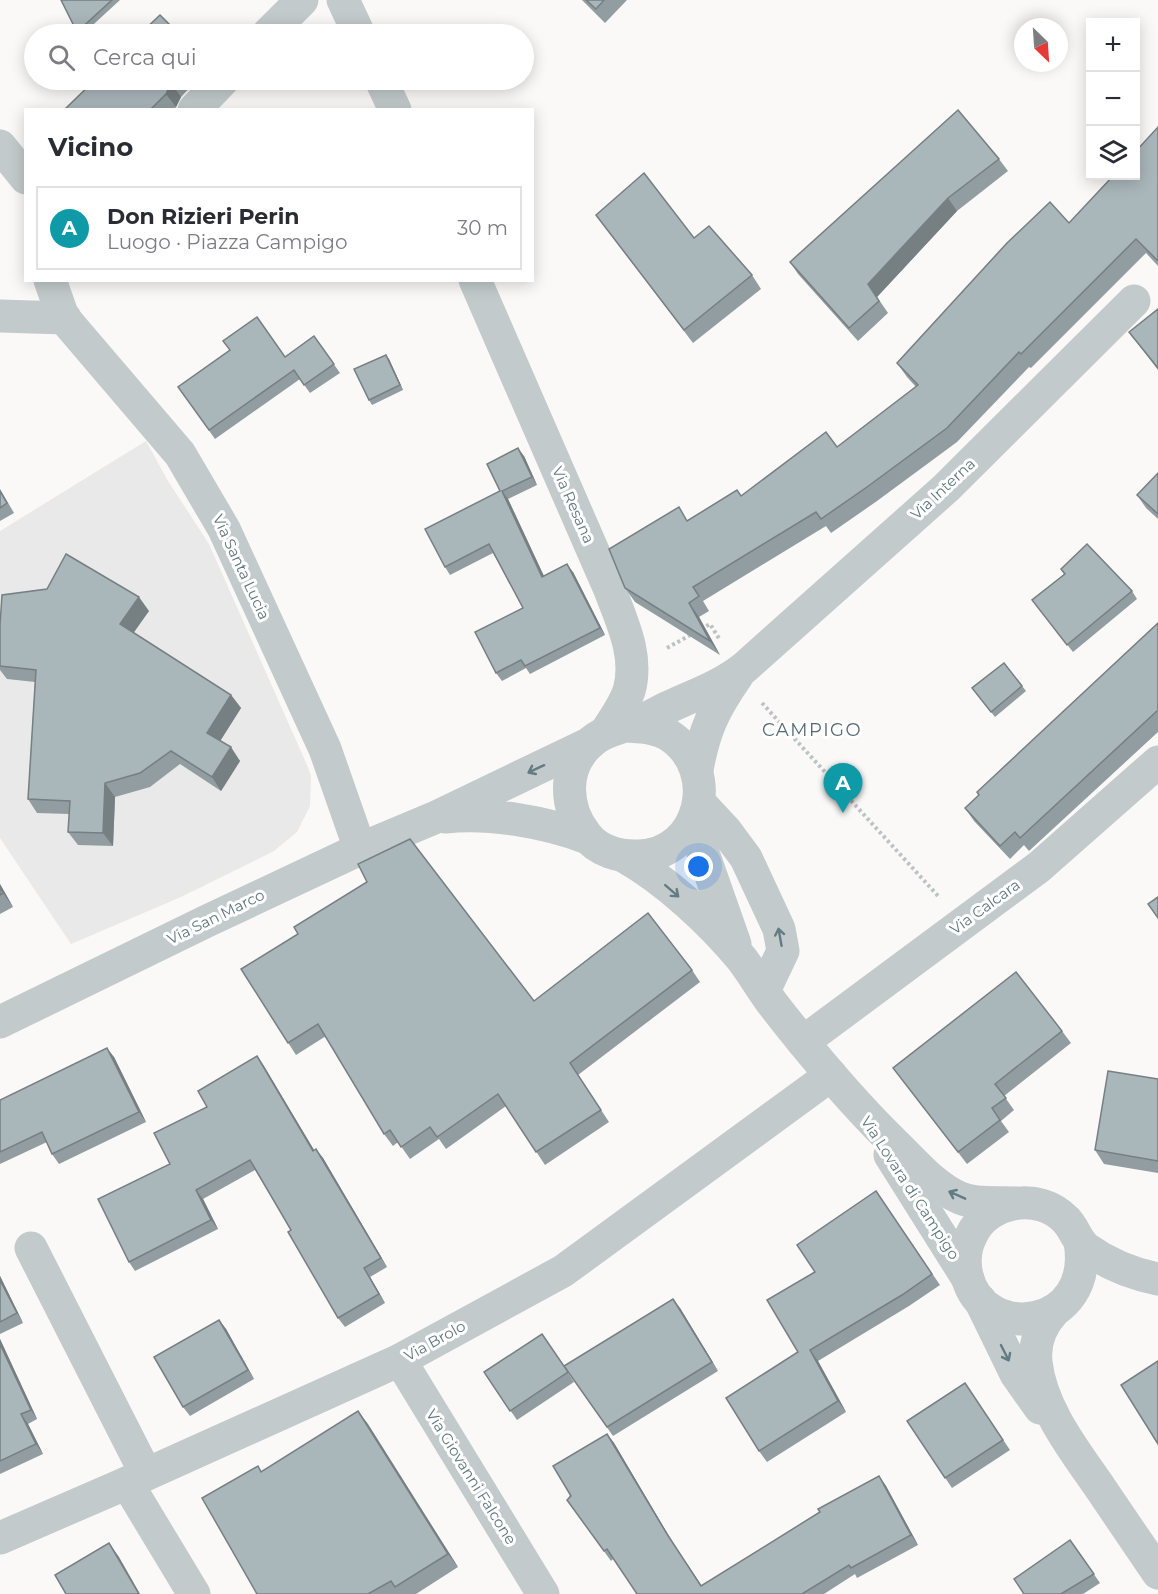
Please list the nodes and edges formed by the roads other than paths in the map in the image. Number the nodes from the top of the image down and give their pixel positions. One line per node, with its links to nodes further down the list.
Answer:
1 (302, 0): 3 (street)
2 (343, 0): 4 (street)
3 (278, 24)
4 (354, 24)
5 (213, 90): 7 (street)
6 (386, 90): 8 (street)
7 (196, 108)
8 (394, 108)
9 (0, 146): 10 (street)
10 (24, 176)
11 (51, 282): 15 (street, Via Santa Lucia)
12 (476, 282): 16 (street, Via Resana)
13 (1134, 301): 17 (street, Via Interna)
14 (0, 316): 15 (street)
15 (65, 318): 25 (street, Via Santa Lucia)
16 (629, 642): 18 (street); 19 (street, Via Resana)
17 (744, 668): 18 (street, Via Interna); 20 (street, Via Interna)
18 (665, 708): 19 (street, Via Interna); 20 (street)
19 (607, 734): 20 (street); 23 (street, Via San Marco, one-way to 23); 24 (street)
20 (691, 760): 22 (street)
21 (1158, 762): 30 (street, Via Calcara)
22 (698, 808): 26 (street); 27 (street, Via Lovara di Campigo); 28 (street, one-way to 22)
23 (434, 818): 24 (street, Via San Marco); 25 (street, Via San Marco)
24 (588, 838): 26 (street)
25 (360, 849): 29 (street, Via San Marco)
26 (625, 857): 27 (street, Via Lovara di Campigo, one-way to 27)
27 (742, 960): 28 (street, Via Lovara di Campigo)
28 (764, 991): 30 (street, Via Lovara di Campigo)
29 (0, 1022)
30 (803, 1042): 31 (street, Via Lovara di Campigo)
31 (840, 1086): 32 (street, Via Lovara di Campigo, one-way to 31); 36 (street, Via Lovara di Campigo); 38 (street, Via Brolo)
32 (1014, 1203): 33 (street); 36 (street)
33 (1080, 1242): 35 (street); 37 (street)
34 (31, 1248): 40 (street)
35 (1158, 1280): 37 (street)
36 (974, 1290): 37 (street); 39 (street, Via Lovara di Campigo, one-way to 39)
37 (1062, 1304): 39 (street, Via Lovara di Campigo)
38 (400, 1360): 40 (street, Via Brolo); 44 (street, Via Giovanni Falcone)
39 (1062, 1431): 42 (street, Via Lovara di Campigo)
40 (137, 1479): 41 (street, Via Brolo); 43 (street)
41 (0, 1538)
42 (1158, 1573)
43 (194, 1594)
44 (543, 1594)

